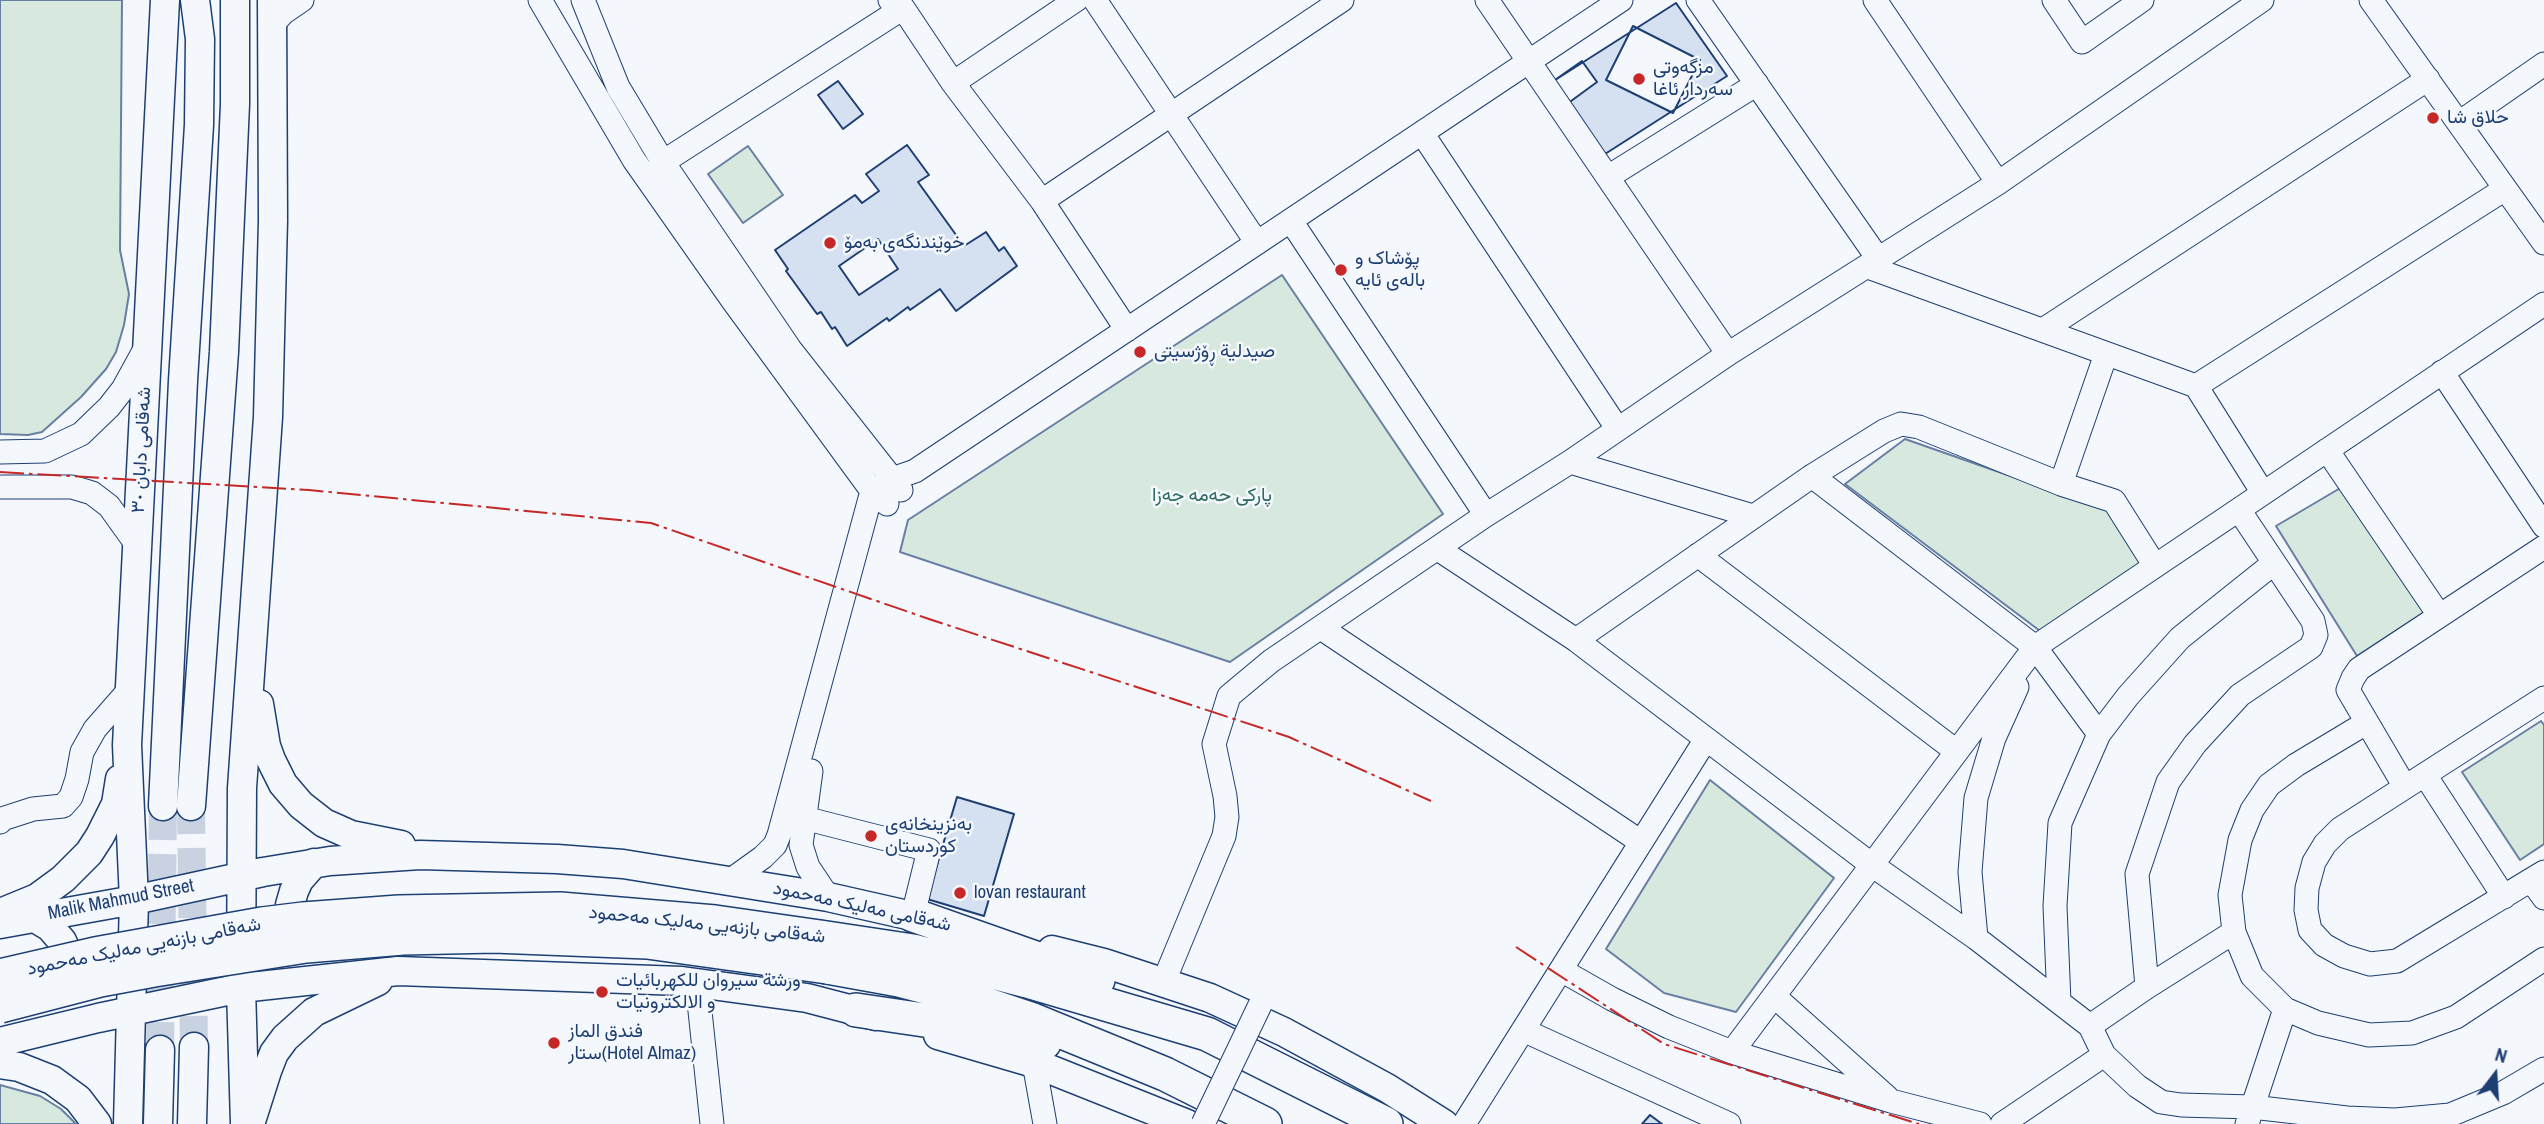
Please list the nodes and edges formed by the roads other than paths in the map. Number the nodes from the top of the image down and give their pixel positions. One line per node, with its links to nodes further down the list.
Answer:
1 (165, 0): 40 (main road, شەقامی دابان ٣٠)
2 (195, 0): 78 (main road, شەقامی دابان ٣٠)
3 (235, 0): 79 (main road)
4 (302, 0): 19 (street)
5 (540, 0): 52 (street)
6 (583, 0): 28 (street)
7 (1076, 0): 23 (street)
8 (1095, 0): 25 (street)
9 (1342, 0): 25 (street)
10 (1487, 0): 20 (street)
11 (1621, 0): 20 (street)
12 (1698, 0): 24 (street)
13 (1875, 0): 30 (street)
14 (2054, 0): 15 (street)
15 (2142, 0)
16 (2262, 0): 30 (street)
17 (2371, 0): 22 (street)
18 (897, 4): 23 (street); 28 (street)
19 (272, 12): 68 (main road)
20 (1529, 62): 27 (street); 29 (street)
21 (2544, 64): 26 (street)
22 (2428, 79): 26 (street); 39 (street)
23 (953, 83): 32 (street)
24 (1757, 84): 29 (street); 36 (street)
25 (1172, 115): 32 (street); 34 (street)
26 (2459, 123): 31 (street)
27 (1422, 133): 33 (street); 45 (street)
28 (663, 162): 52 (street)
29 (1608, 177): 41 (street)
30 (1998, 183): 36 (street)
31 (2505, 189): 35 (street); 44 (street)
32 (1042, 201): 38 (street)
33 (1291, 221): 34 (street); 55 (street)
34 (1257, 243): 38 (street)
35 (2544, 243)
36 (1873, 264): 39 (street); 41 (street)
37 (2544, 304): 43 (street)
38 (1127, 330): 52 (street)
39 (2043, 330): 42 (street)
40 (145, 349): 47 (street); 58 (main road, شەقامی دابان ٣٠)
41 (1728, 354): 45 (street)
42 (2106, 354): 44 (street); 50 (street)
43 (2442, 372): 46 (street); 57 (street)
44 (2196, 386): 53 (street)
45 (1616, 428): 48 (street)
46 (2328, 450): 53 (street); 64 (street)
47 (9, 453)
48 (1570, 462): 55 (street); 56 (street)
49 (1812, 476): 50 (street); 56 (street); 67 (street)
50 (2061, 484): 63 (street)
51 (0, 487): 58 (street)
52 (888, 491): 80 (street); 87 (street)
53 (2263, 493): 54 (street)
54 (2239, 510): 62 (street); 63 (street)
55 (1486, 515): 60 (street)
56 (1753, 516): 61 (street)
57 (2544, 526)
58 (137, 545): 69 (main road, شەقامی دابان ٣٠)
59 (2544, 547): 64 (street)
60 (1437, 549): 65 (street); 66 (street)
61 (1698, 555): 66 (street); 75 (street)
62 (2274, 563): 72 (street); 106 (street)
63 (2155, 566): 67 (street)
64 (2439, 615): 71 (street)
65 (1321, 628): 82 (street); 104 (street)
66 (1576, 640): 73 (street)
67 (2035, 647): 72 (street); 75 (street); 97 (street)
68 (251, 655): 83 (main road); 86 (main road)
69 (130, 689): 74 (main road, شەقامی دابان ٣٠); 81 (street)
70 (2544, 698): 76 (street)
71 (2366, 723): 77 (street); 96 (street)
72 (2099, 734): 109 (street)
73 (1706, 739): 82 (street); 85 (street)
74 (127, 746): 91 (main road, شەقامی دابان ٣٠); 92 (main road)
75 (1956, 751): 85 (street)
76 (2425, 775): 77 (street); 90 (street)
77 (2405, 787): 90 (street)
78 (163, 806)
79 (191, 806)
80 (804, 818): 89 (street); 93 (street)
81 (0, 822)
82 (1641, 842): 100 (street)
83 (557, 859): 84 (main road, شەقامی مەلیک مەحمود); 87 (main road, شەقامی مەلیک مەحمود)
84 (314, 863): 86 (main road, شەقامی مەلیک مەحمود); 103 (main road)
85 (1872, 865): 97 (street); 108 (street)
86 (242, 875): 91 (main road, Malik Mahmud Street); 107 (main road)
87 (731, 880): 89 (main road, شەقامی مەلیک مەحمود)
88 (2540, 883): 90 (street)
89 (828, 897): 93 (main road, شەقامی مەلیک مەحمود)
90 (2504, 897)
91 (134, 900): 94 (main road, Malik Mahmud Street); 114 (main road, شەقامی دابان ٣٠)
92 (0, 914)
93 (913, 915): 104 (main road, شەقامی مەلیک مەحمود); 118 (highway)
94 (35, 918): 95 (main road, Malik Mahmud Street); 115 (main road)
95 (0, 923)
96 (2234, 932): 106 (street); 112 (street)
97 (1976, 938): 109 (street)
98 (824, 952): 102 (highway, شەقامی بازنەیی مەلیک مەحمود, bridge); 111 (highway, شەقامی بازنەیی مەلیک مەحمود, bridge); 118 (highway, شەقامی بازنەیی مەلیک مەحمود); 127 (highway, شەقامی بازنەیی مەلیک مەحمود)
99 (2544, 959): 112 (street)
100 (1561, 970): 117 (street); 122 (street)
101 (398, 971): 103 (main road); 105 (main road); 134 (main road)
102 (0, 976)
103 (320, 979): 107 (main road)
104 (1164, 981): 141 (main road, شەقامی مەلیک مەحمود)
105 (697, 983): 113 (main road); 135 (street)
106 (2147, 987): 116 (street)
107 (241, 988): 114 (main road); 134 (main road)
108 (1774, 996): 122 (street); 128 (street)
109 (2059, 1002): 116 (street)
110 (1261, 1005): 138 (street, bridge)
111 (0, 1006)
112 (2286, 1009): 129 (street)
113 (856, 1010): 124 (main road); 127 (highway)
114 (131, 1012): 115 (main road); 131 (main road, شەقامی دابان ٣٠)
115 (69, 1024): 119 (main road)
116 (2090, 1026): 123 (street)
117 (1523, 1030): 142 (street); 143 (street)
118 (1207, 1034): 140 (highway, شەقامی بازنەیی مەلیک مەحمود)
119 (0, 1042)
120 (194, 1047): 133 (main road)
121 (160, 1050): 132 (main road)
122 (1732, 1052): 128 (street)
123 (2104, 1055): 129 (street); 145 (street)
124 (1034, 1063): 136 (street); 137 (main road)
125 (0, 1064): 130 (main road)
126 (2544, 1070): 129 (street)
127 (1166, 1074): 139 (highway, شەقامی بازنەیی مەلیک مەحمود)
128 (1891, 1101): 144 (street)
129 (2250, 1115)
130 (97, 1124)
131 (128, 1124)
132 (158, 1124)
133 (192, 1124)
134 (248, 1124)
135 (712, 1124)
136 (1045, 1124)
137 (1187, 1124)
138 (1203, 1124)
139 (1265, 1124)
140 (1386, 1124)
141 (1444, 1124)
142 (1464, 1124)
143 (1729, 1124)
144 (1980, 1124)
145 (2002, 1124)

